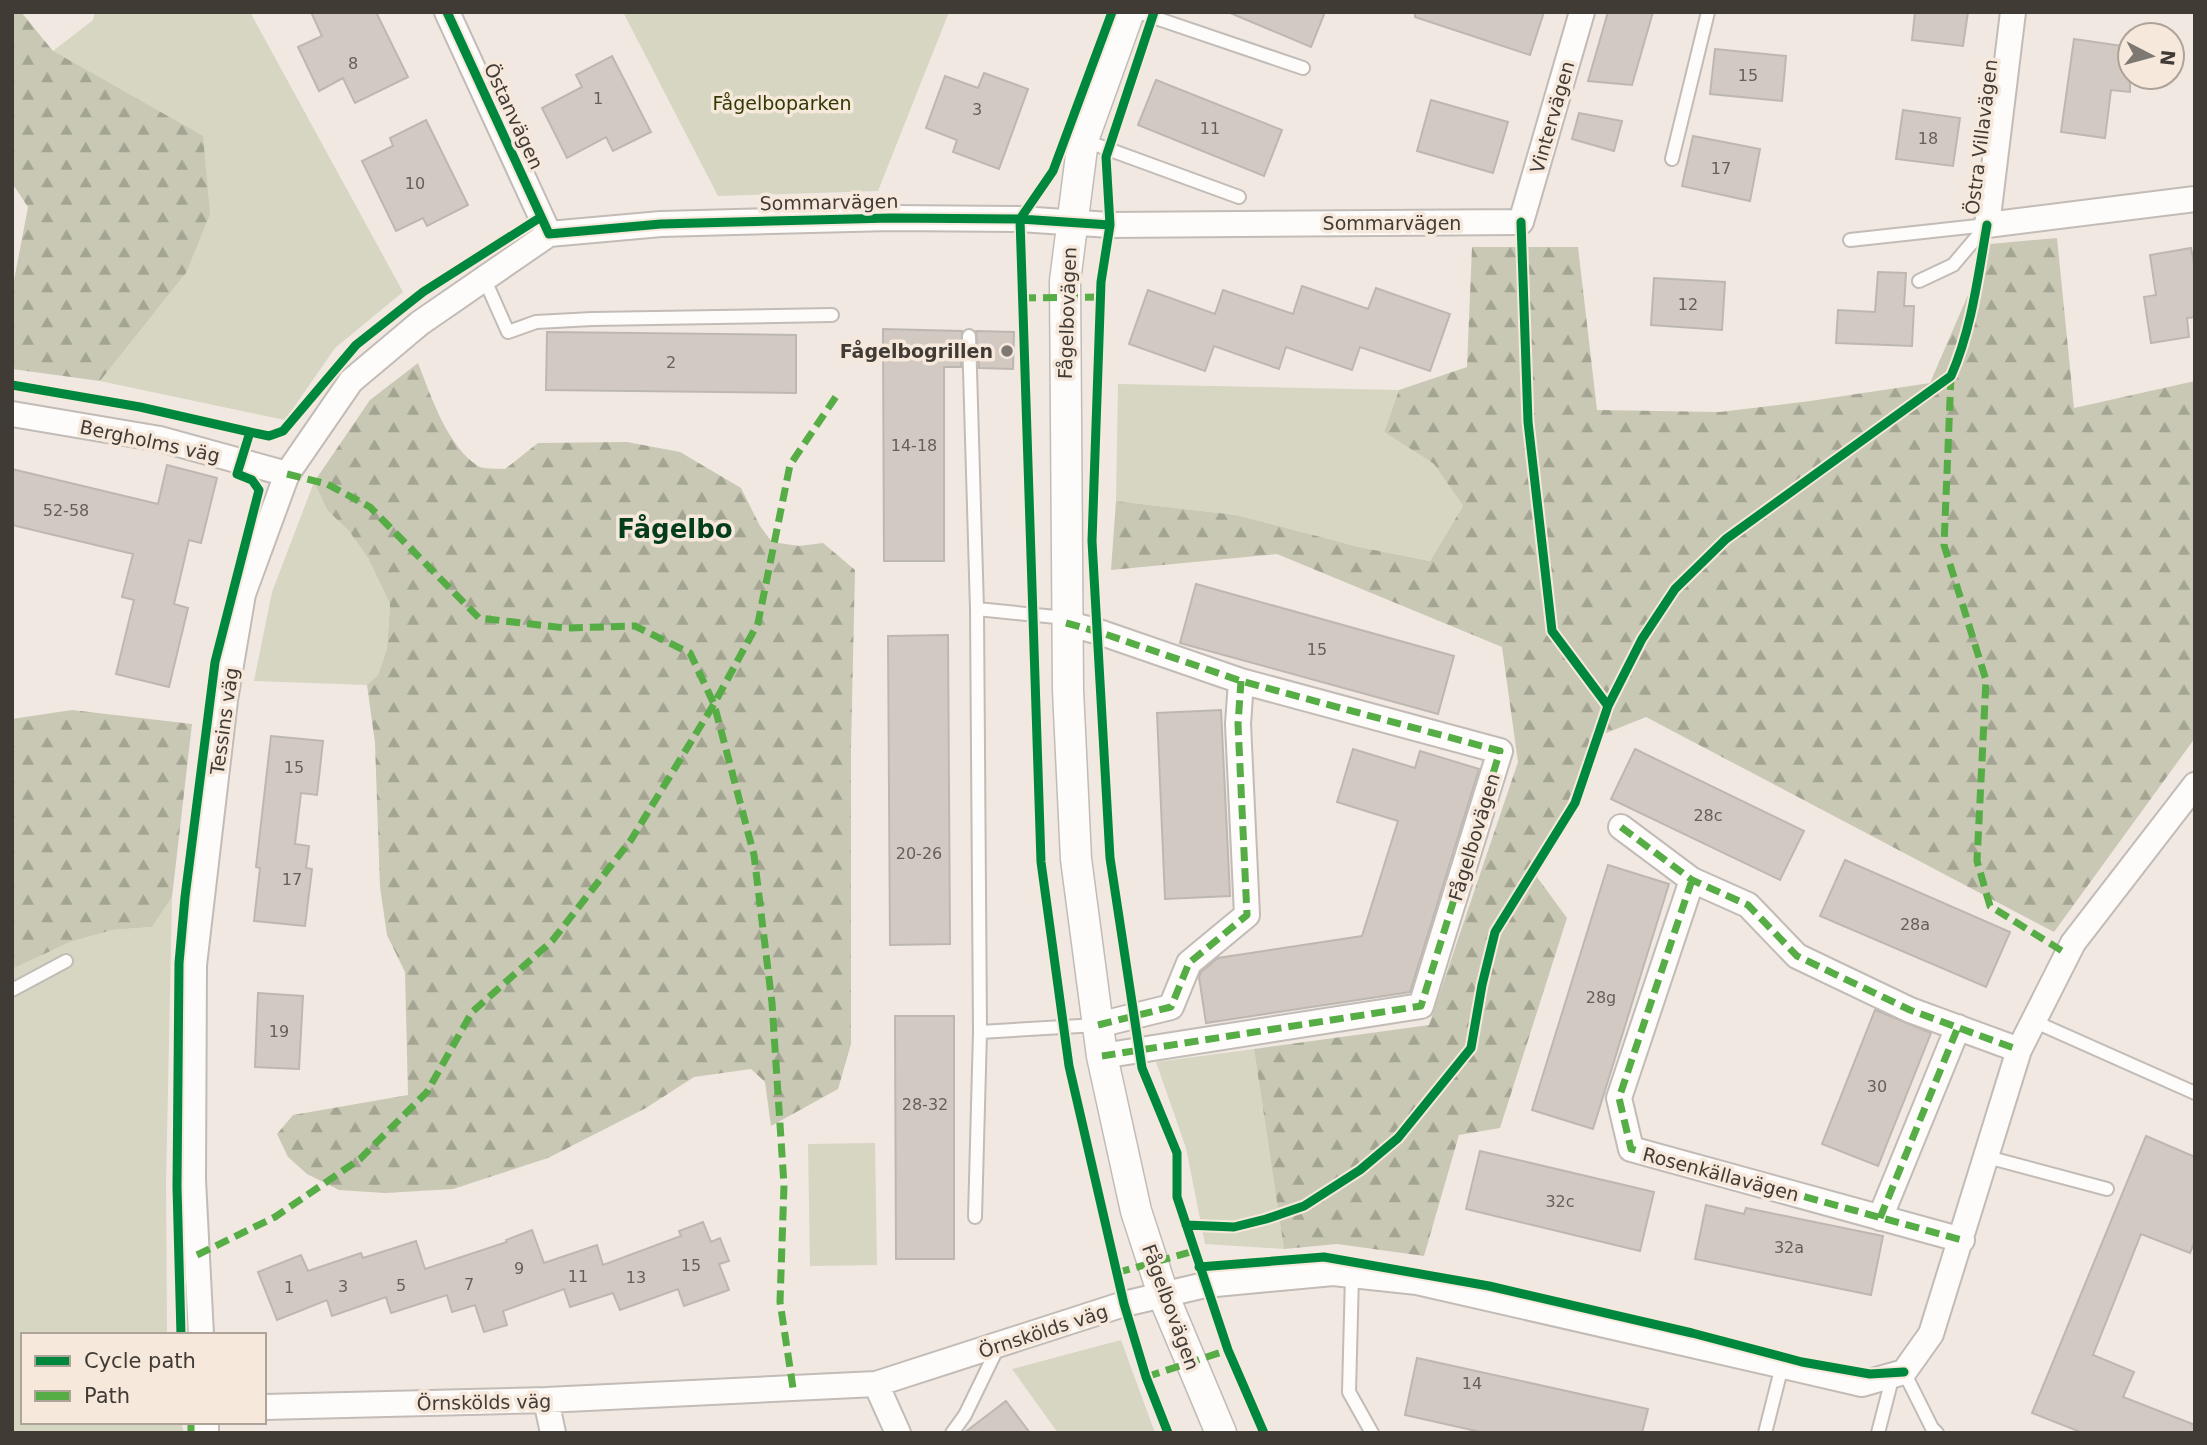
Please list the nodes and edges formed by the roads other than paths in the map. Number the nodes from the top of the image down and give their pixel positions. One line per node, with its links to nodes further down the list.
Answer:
1 (447, 12): 15 (street, Östanvägen)
2 (1129, 12): 8 (street, Fågelbovägen)
3 (1138, 12): 7 (lane)
4 (1582, 12): 12 (street, Vintervägen)
5 (1708, 12): 9 (lane)
6 (2013, 12): 14 (street, Östra Villavägen)
7 (1303, 68)
8 (1083, 140): 10 (lane); 13 (street, Fågelbovägen)
9 (1672, 159)
10 (1239, 197)
11 (2195, 200): 14 (street, Östra Villavägen)
12 (1521, 222): 13 (street, Sommarvägen)
13 (1071, 223): 15 (street, Sommarvägen); 24 (street, Fågelbovägen)
14 (1987, 225): 16 (lane); 18 (lane)
15 (549, 234): 17 (street, Tessins väg)
16 (1850, 240)
17 (484, 278): 19 (lane); 22 (street, Tessins väg)
18 (1919, 281)
19 (832, 315)
20 (969, 336): 23 (lane)
21 (12, 414): 22 (street, Bergholms väg)
22 (287, 474): 45 (street, Tessins väg)
23 (976, 609): 24 (lane); 34 (lane)
24 (1066, 620): 25 (street, Fågelbovägen); 32 (street, Fågelbovägen)
25 (1241, 681): 32 (street); 36 (street, Fågelbovägen)
26 (2195, 785): 31 (street)
27 (1621, 827): 28 (street)
28 (1692, 880): 33 (street); 41 (street, Rosenkällavägen)
29 (66, 961): 30 (lane)
30 (12, 990)
31 (2033, 1021): 35 (street); 37 (lane)
32 (1098, 1025): 34 (lane); 36 (street, Fågelbovägen)
33 (1958, 1027): 35 (street); 41 (street)
34 (980, 1032): 40 (lane)
35 (2019, 1050): 38 (street)
36 (1102, 1056): 44 (street, Fågelbovägen)
37 (2195, 1093)
38 (1987, 1157): 39 (lane); 42 (street)
39 (2107, 1189)
40 (975, 1217)
41 (1880, 1218): 42 (street, Rosenkällavägen)
42 (1962, 1240): 48 (street)
43 (1352, 1275): 44 (street, Örnskölds väg); 47 (street, Örnskölds väg); 56 (lane)
44 (1164, 1297): 46 (street, Örnskölds väg); 55 (street, Fågelbovägen)
45 (201, 1333)
46 (999, 1345): 49 (street, Örnskölds väg); 54 (lane)
47 (1782, 1366): 48 (street, Örnskölds väg); 57 (lane)
48 (1899, 1373): 58 (lane); 59 (lane)
49 (876, 1384): 50 (street, Örnskölds väg); 53 (street)
50 (547, 1401): 51 (street, Örnskölds väg); 52 (street)
51 (266, 1407)
52 (553, 1433)
53 (898, 1433)
54 (952, 1433)
55 (1220, 1433)
56 (1372, 1433)
57 (1765, 1433)
58 (1878, 1433)
59 (1937, 1433)

